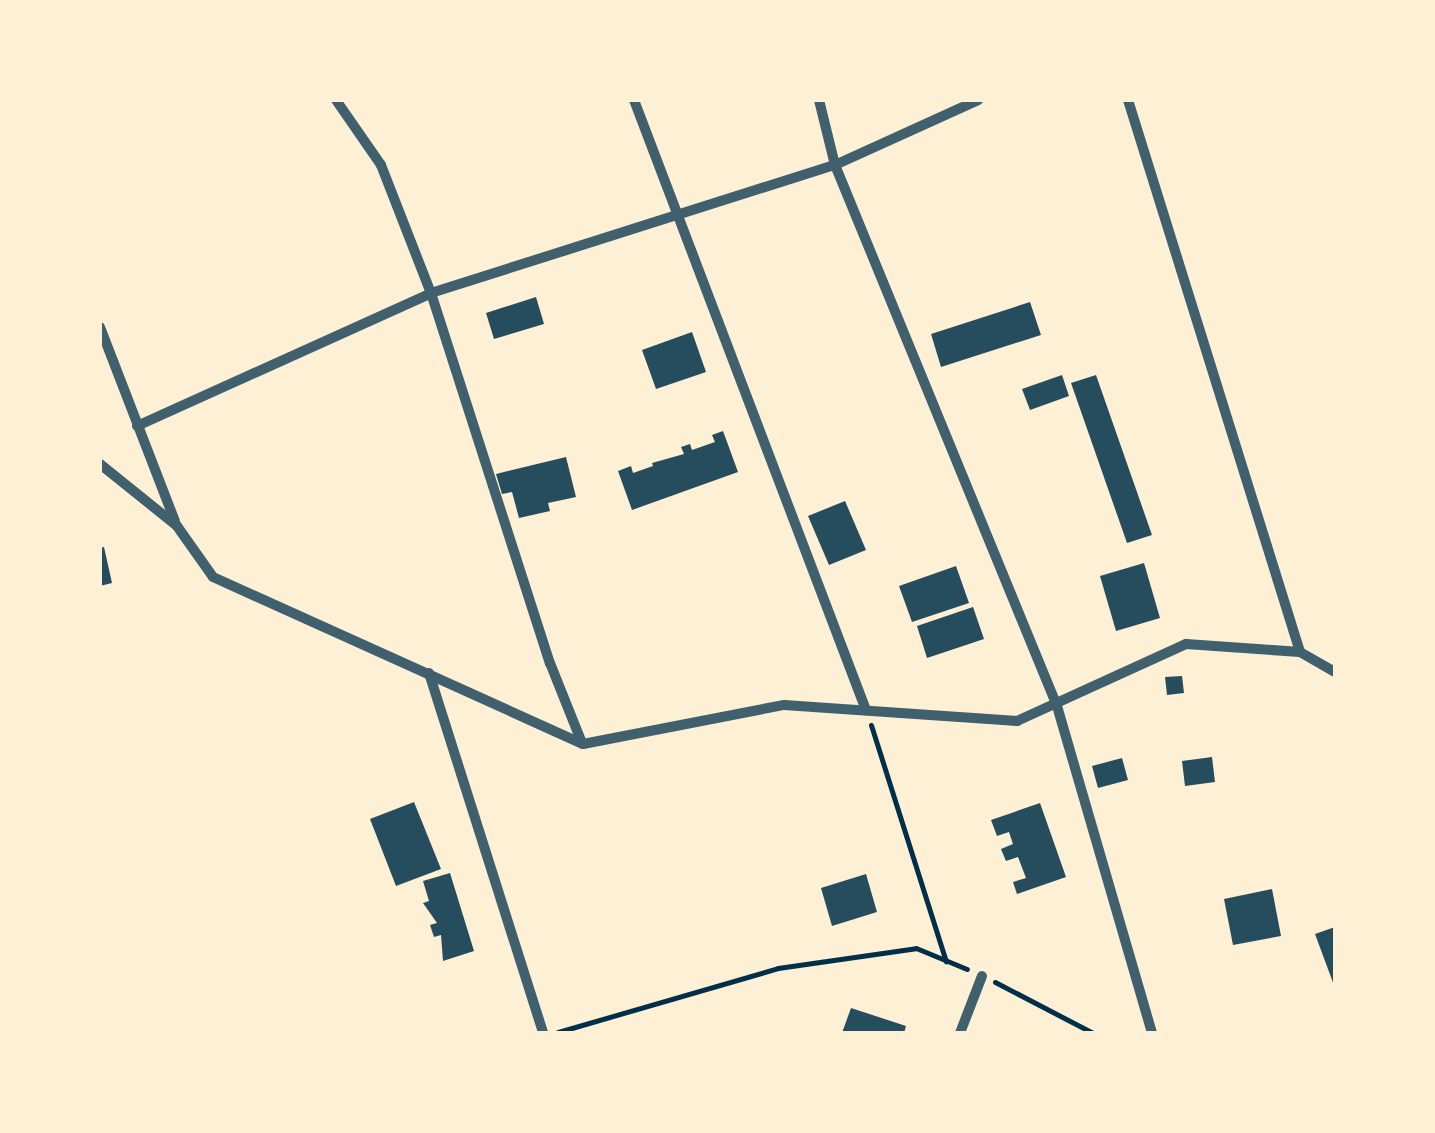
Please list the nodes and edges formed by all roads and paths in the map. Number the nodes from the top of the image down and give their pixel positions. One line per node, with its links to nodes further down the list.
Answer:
1 (336, 100): 8 (street)
2 (634, 100): 7 (street)
3 (819, 100): 6 (street)
4 (978, 100): 6 (street)
5 (1128, 100): 13 (street)
6 (835, 164): 7 (street); 16 (street)
7 (676, 213): 8 (street); 17 (street)
8 (431, 293): 10 (street); 18 (street)
9 (100, 327): 10 (street)
10 (137, 426): 12 (street)
11 (100, 464): 12 (street)
12 (177, 526): 15 (street)
13 (1300, 652): 14 (street); 16 (street)
14 (1335, 672)
15 (430, 674): 18 (street); 21 (street)
16 (1057, 706): 17 (street); 25 (street)
17 (866, 710): 18 (street); 19 (path)
18 (583, 744)
19 (946, 960): 20 (path); 22 (path)
20 (982, 976): 23 (street); 24 (path)
21 (543, 1033)
22 (555, 1033)
23 (960, 1033)
24 (1094, 1033)
25 (1152, 1033)

